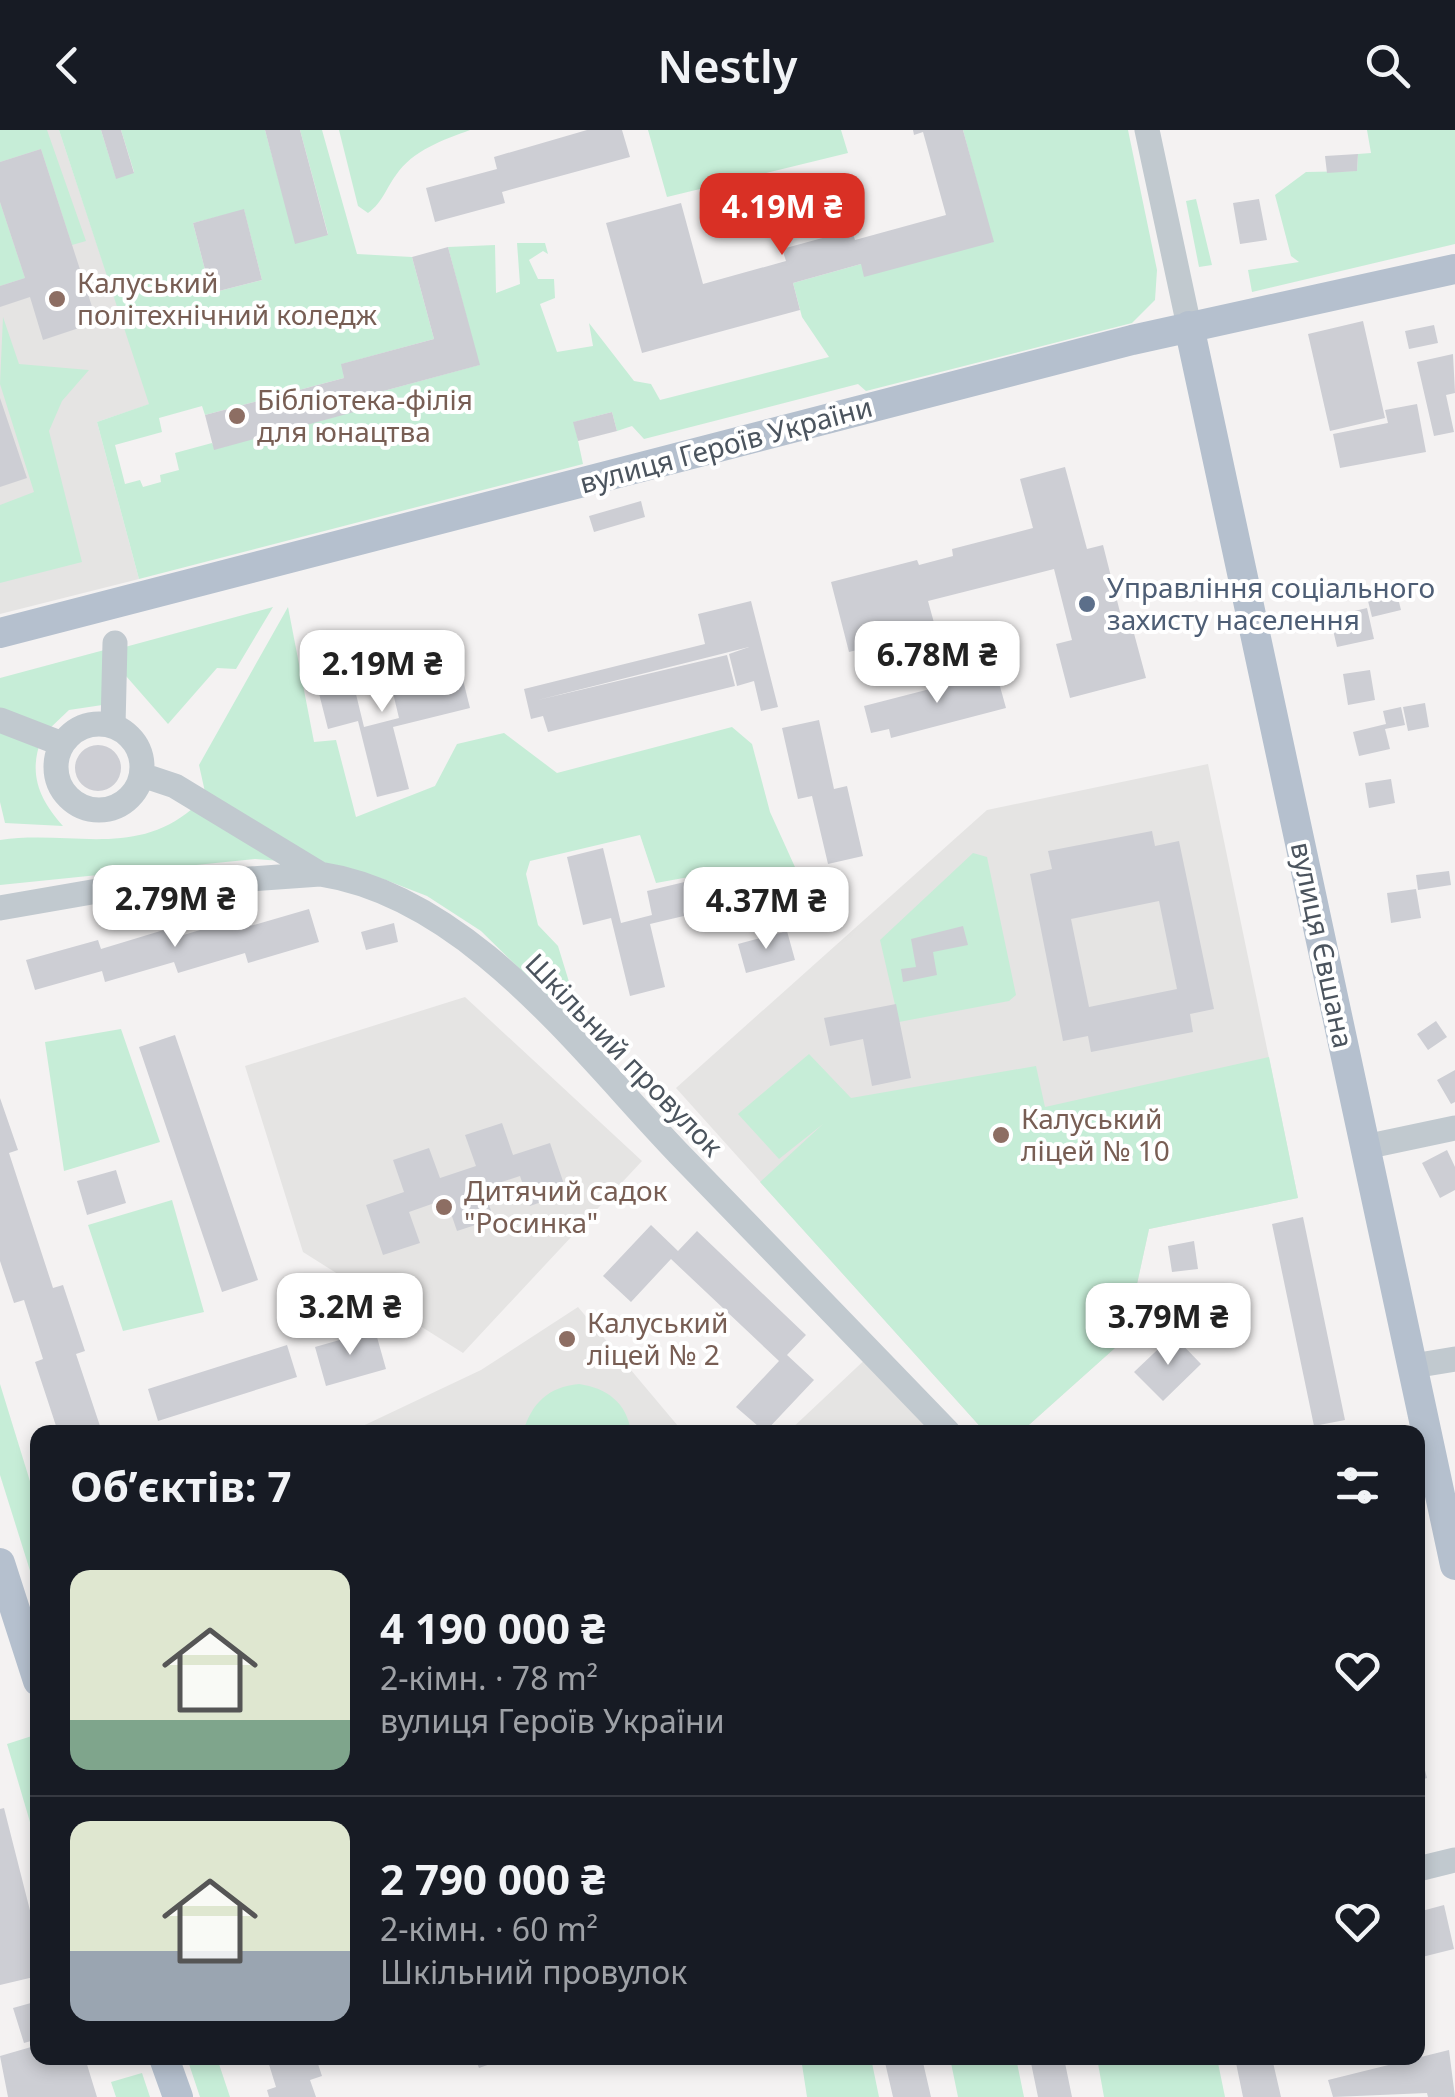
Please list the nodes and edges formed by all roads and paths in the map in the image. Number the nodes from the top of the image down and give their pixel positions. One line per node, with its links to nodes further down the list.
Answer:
1 (1147, 130): 3 (street)
2 (1455, 269): 3 (main road, вулиця Героїв України)
3 (1189, 326): 4 (main road, вулиця Героїв України); 13 (main road, вулиця Євшана)
4 (0, 633)
5 (115, 642): 7 (street)
6 (0, 720): 8 (street)
7 (113, 726): 8 (street); 9 (street)
8 (62, 744): 9 (street)
9 (142, 774): 10 (street)
10 (320, 874): 11 (street, Шкільний провулок); 16 (street, Шкільний провулок)
11 (0, 908)
12 (1455, 1128): 13 (street)
13 (1366, 1146): 15 (main road, вулиця Євшана)
14 (1455, 1358): 15 (street)
15 (1412, 1366): 17 (main road, вулиця Євшана)
16 (941, 1425)
17 (1425, 1425)
18 (1425, 1426): 20 (main road, вулиця Євшана)
19 (0, 1563): 21 (main road)
20 (1455, 1565)
21 (30, 1656)
22 (1455, 1860): 23 (street)
23 (1425, 1867)
24 (167, 2065): 25 (main road)
25 (178, 2097)

